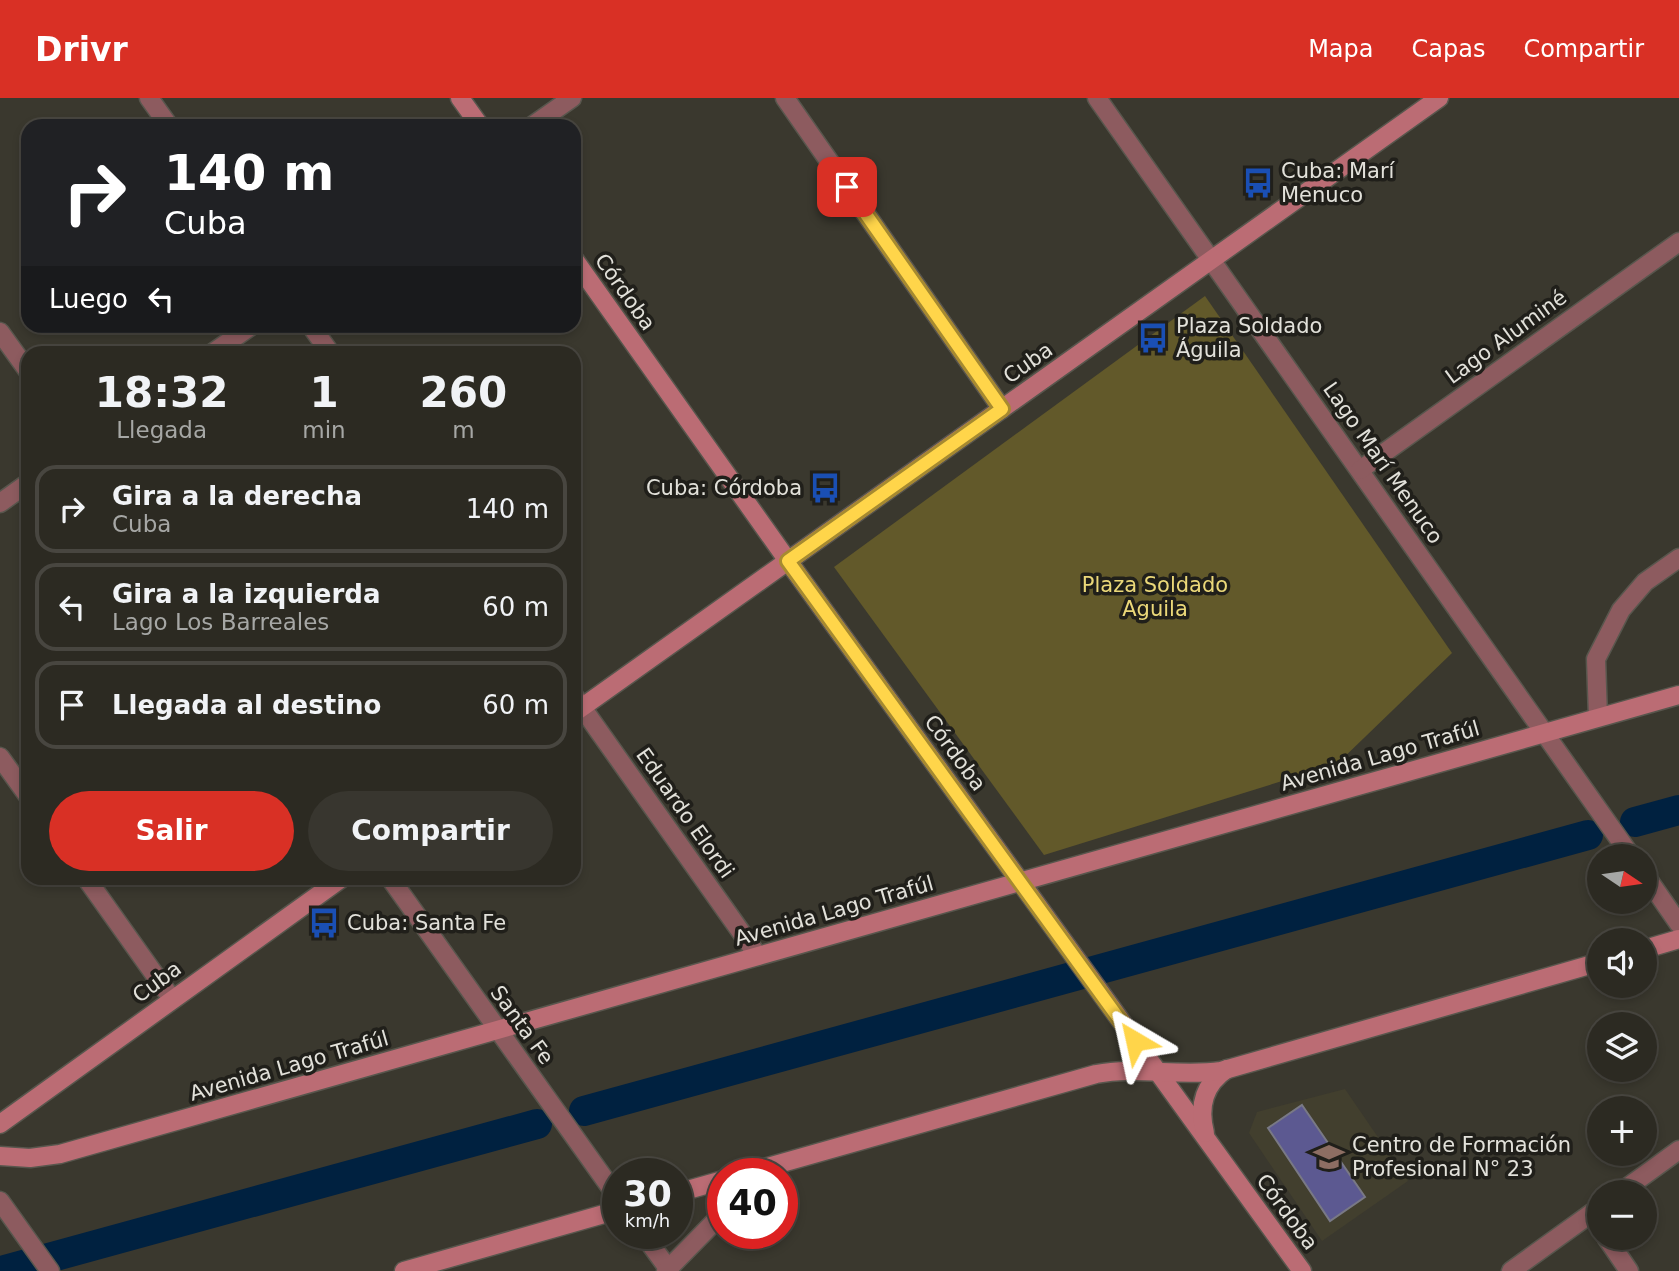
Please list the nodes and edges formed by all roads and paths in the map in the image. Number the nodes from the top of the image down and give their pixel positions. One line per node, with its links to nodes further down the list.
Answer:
1 (149, 98): 8 (street)
2 (460, 98): 9 (main road)
3 (572, 98): 10 (street)
4 (785, 98): 18 (street)
5 (1097, 98): 12 (street, Lago Marí Menuco)
6 (1439, 98): 7 (main road, Cuba)
7 (1421, 103): 12 (main road, Cuba)
8 (164, 119)
9 (475, 119)
10 (542, 119)
11 (1679, 242): 19 (street, Lago Aluminé)
12 (1212, 260): 18 (main road, Cuba); 19 (street, Lago Marí Menuco)
13 (581, 269): 23 (main road, Córdoba)
14 (0, 332): 17 (street)
15 (241, 333): 16 (street)
16 (222, 346)
17 (21, 361)
18 (1002, 409): 23 (main road, Cuba)
19 (1360, 470): 28 (street, Lago Marí Menuco)
20 (21, 488): 21 (street)
21 (0, 503)
22 (1679, 558): 27 (street)
23 (788, 561): 25 (main road, Cuba); 32 (main road, Córdoba)
24 (1679, 695): 27 (main road, Avenida Lago Trafúl)
25 (581, 703)
26 (581, 712): 40 (street, Eduardo Elordi)
27 (1598, 718): 28 (main road, Avenida Lago Trafúl)
28 (1545, 733): 31 (street, Lago Marí Menuco); 32 (main road, Avenida Lago Trafúl)
29 (0, 757): 30 (street)
30 (21, 786)
31 (1623, 844)
32 (1020, 881): 40 (main road, Avenida Lago Trafúl); 45 (main road, Córdoba)
33 (91, 885): 42 (street)
34 (332, 885): 42 (main road, Cuba)
35 (395, 885): 43 (street, Santa Fe)
36 (1657, 892): 37 (street)
37 (1679, 924)
38 (1679, 939): 39 (main road)
39 (1657, 945)
40 (758, 956): 43 (main road, Avenida Lago Trafúl)
41 (1587, 966): 44 (main road)
42 (172, 999): 46 (main road, Cuba)
43 (498, 1030): 49 (main road, Avenida Lago Trafúl); 51 (street, Santa Fe)
44 (1229, 1068): 45 (main road); 47 (main road)
45 (1158, 1072): 47 (main road, Córdoba); 50 (main road)
46 (0, 1125)
47 (1210, 1145): 62 (main road, Córdoba)
48 (1679, 1150): 52 (street)
49 (0, 1156)
50 (798, 1161)
51 (602, 1176)
52 (1638, 1180)
53 (2, 1204): 60 (street)
54 (602, 1215): 61 (main road)
55 (1587, 1223): 63 (street)
56 (707, 1230): 59 (street)
57 (653, 1249): 59 (street)
58 (1615, 1250): 64 (street)
59 (668, 1270)
60 (50, 1271)
61 (404, 1271)
62 (1301, 1271)
63 (1511, 1271)
64 (1629, 1271)

